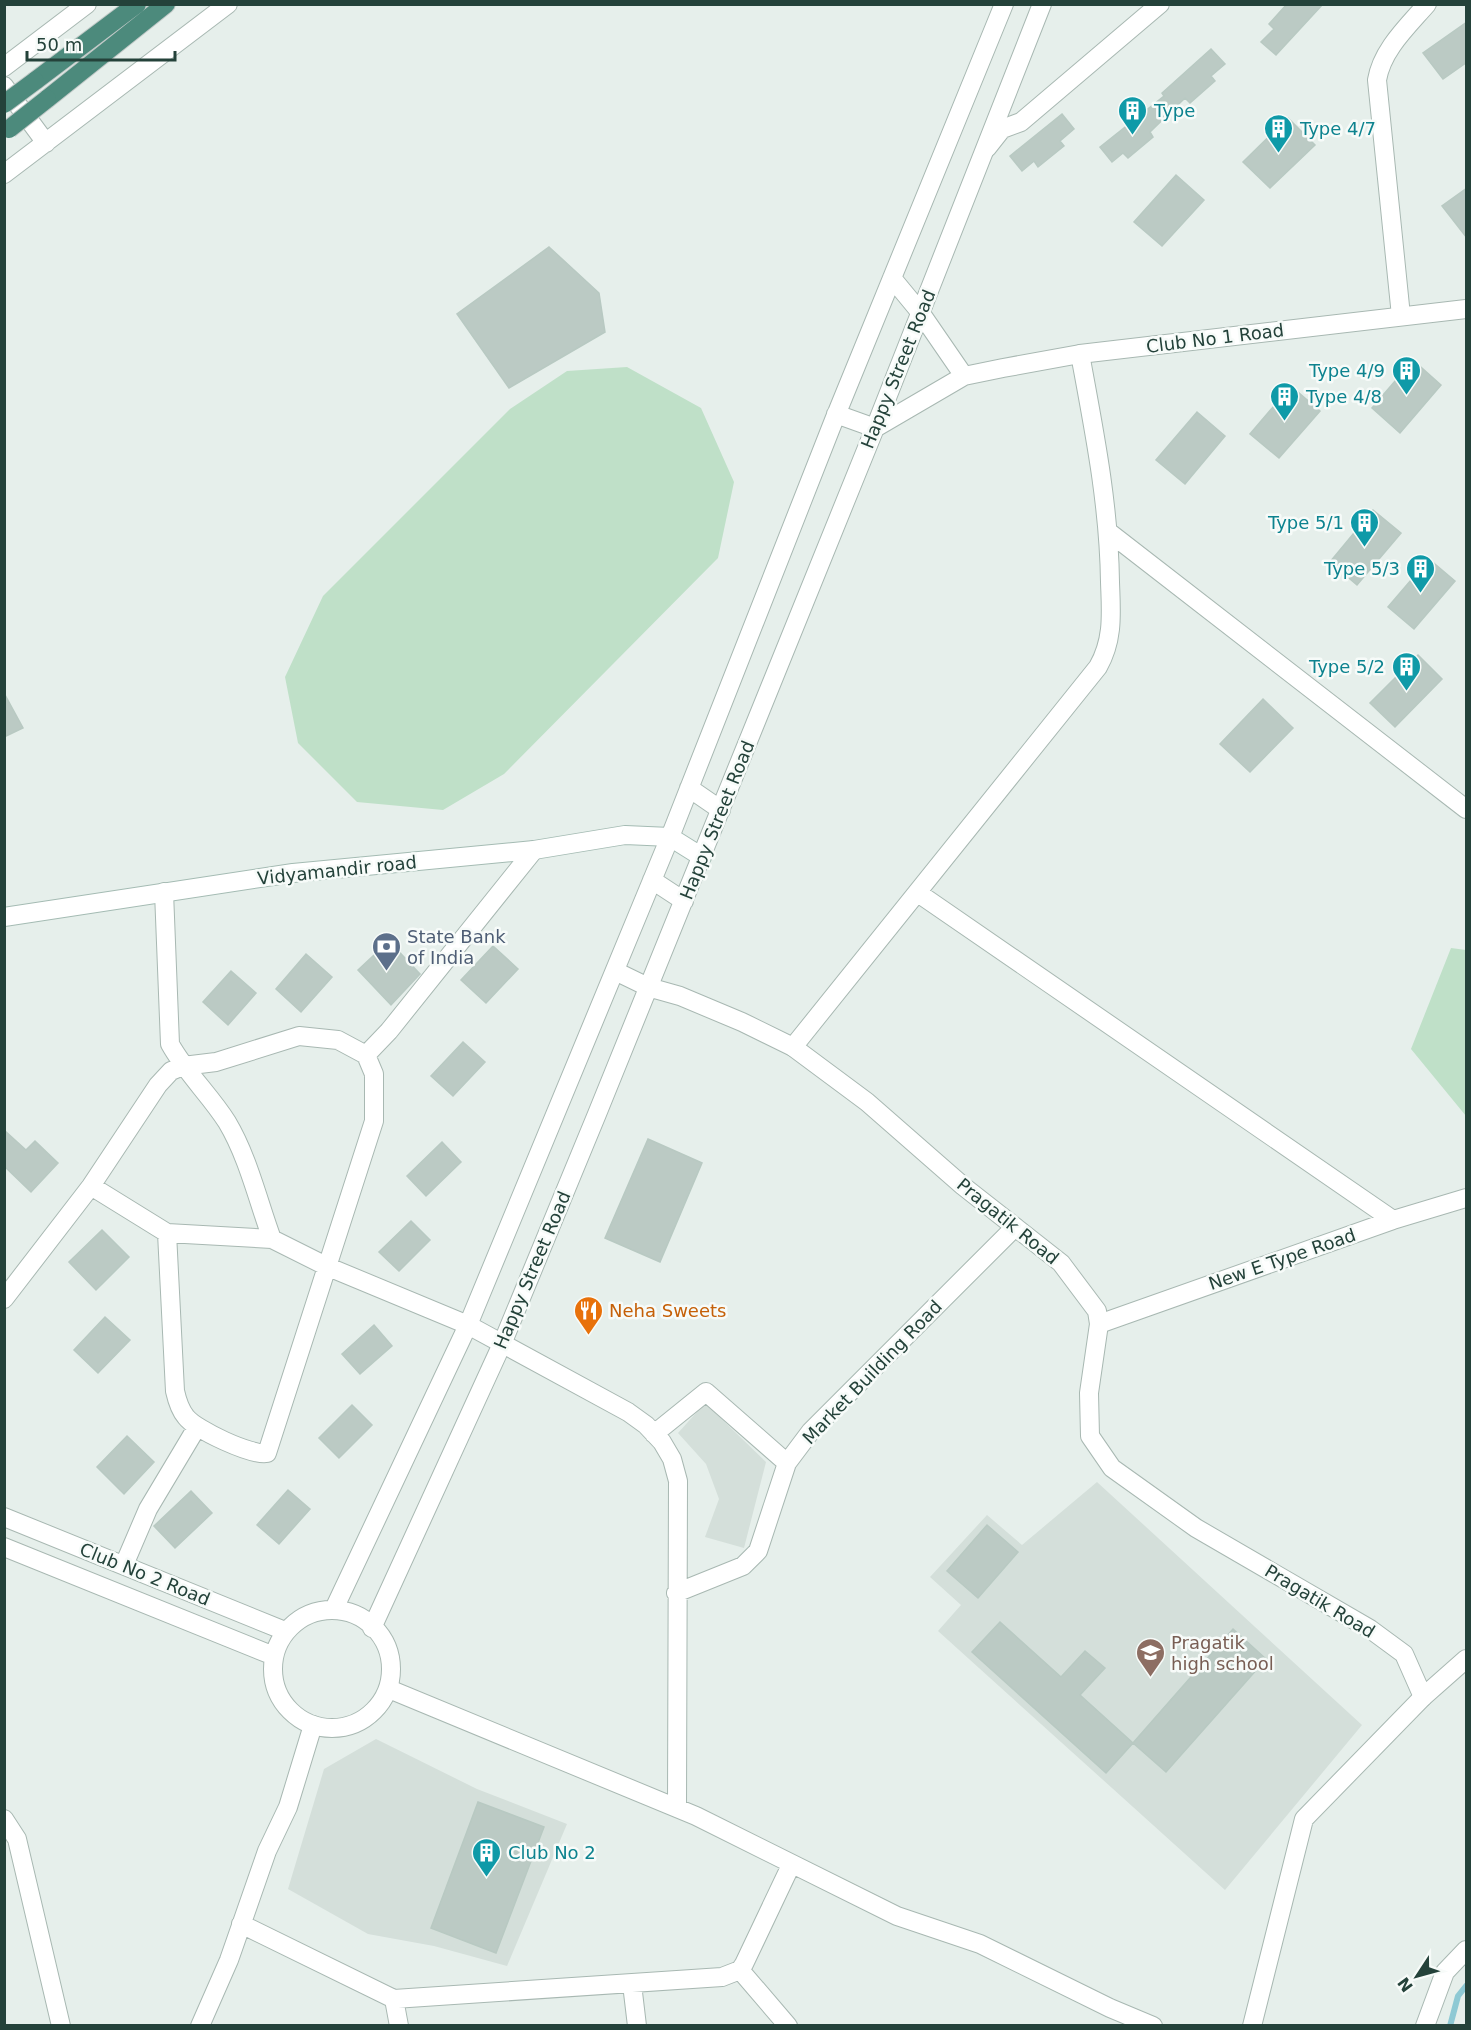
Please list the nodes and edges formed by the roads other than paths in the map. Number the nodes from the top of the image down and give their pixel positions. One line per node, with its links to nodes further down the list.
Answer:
1 (87, 4): 9 (street)
2 (137, 4): 11 (highway, bridge)
3 (166, 4): 12 (highway, bridge)
4 (228, 4): 13 (street)
5 (1004, 4): 16 (street, Happy Street Road)
6 (1042, 4): 14 (street, Happy Street Road)
7 (1160, 4): 14 (street)
8 (1427, 4): 19 (street)
9 (4, 67)
10 (4, 86): 13 (street)
11 (4, 104)
12 (7, 130)
13 (46, 143): 15 (street)
14 (982, 154): 18 (street, Happy Street Road)
15 (4, 174)
16 (892, 278): 18 (street); 22 (street, Happy Street Road)
17 (1467, 309): 19 (street, Club No 1 Road)
18 (921, 312): 21 (street); 23 (street, Happy Street Road)
19 (1401, 316): 20 (street, Club No 1 Road)
20 (1080, 354): 21 (street, Club No 1 Road); 24 (street)
21 (964, 376): 23 (street, Club No 1 Road)
22 (836, 414): 23 (street); 25 (street, Happy Street Road)
23 (875, 428): 27 (street, Happy Street Road)
24 (1110, 533): 26 (street); 33 (street)
25 (689, 788): 27 (street); 28 (street, Happy Street Road)
26 (1467, 809)
27 (721, 810): 30 (street, Happy Street Road)
28 (670, 837): 29 (street, Vidyamandir road); 30 (street); 31 (street, Happy Street Road)
29 (534, 850): 32 (street, Vidyamandir road); 39 (street)
30 (702, 857): 34 (street, Happy Street Road)
31 (652, 880): 34 (street); 36 (street, Happy Street Road)
32 (164, 892): 35 (street, Vidyamandir road); 40 (street)
33 (918, 893): 38 (street); 43 (street)
34 (684, 901): 37 (street, Happy Street Road)
35 (4, 917)
36 (615, 971): 37 (street, Pragatik Road); 50 (street, Happy Street Road)
37 (648, 987): 38 (street, Pragatik Road); 51 (street, Happy Street Road)
38 (793, 1047): 44 (street, Pragatik Road)
39 (366, 1055): 40 (street); 47 (street)
40 (183, 1066): 41 (street); 46 (street)
41 (91, 1186): 45 (street); 48 (street)
42 (1467, 1198): 43 (street, New E Type Road)
43 (1393, 1220): 49 (street, New E Type Road)
44 (1015, 1227): 49 (street, Pragatik Road); 54 (street, Market Building Road)
45 (167, 1233): 46 (street); 52 (street)
46 (272, 1239): 47 (street)
47 (326, 1266): 50 (street); 52 (street)
48 (4, 1299)
49 (1099, 1324): 65 (street, Pragatik Road)
50 (468, 1326): 51 (street); 59 (street, Happy Street Road)
51 (501, 1344): 53 (street); 60 (street, Happy Street Road)
52 (197, 1427): 57 (street)
53 (654, 1434): 54 (street); 58 (street)
54 (787, 1463): 58 (street, Market Building Road)
55 (4, 1517): 57 (street, Club No 2 Road)
56 (4, 1547): 62 (street, Club No 2 Road)
57 (124, 1565): 61 (street, Club No 2 Road)
58 (676, 1593): 67 (street)
59 (334, 1609): 60 (street); 61 (street)
60 (372, 1628): 64 (street)
61 (285, 1631): 62 (street)
62 (274, 1656): 66 (street)
63 (1467, 1659): 65 (street)
64 (389, 1689): 66 (street); 67 (street)
65 (1423, 1697): 81 (street)
66 (313, 1725): 70 (street)
67 (677, 1808): 69 (street)
68 (4, 1820): 75 (street)
69 (791, 1865): 72 (street); 80 (street)
70 (241, 1924): 74 (street); 76 (street)
71 (1467, 1950): 82 (street)
72 (740, 1970): 73 (street); 79 (street)
73 (632, 1984): 74 (street); 78 (street)
74 (394, 1999): 77 (street)
75 (62, 2025)
76 (200, 2025)
77 (399, 2025)
78 (637, 2025)
79 (788, 2025)
80 (1153, 2025)
81 (1252, 2025)
82 (1425, 2025)

